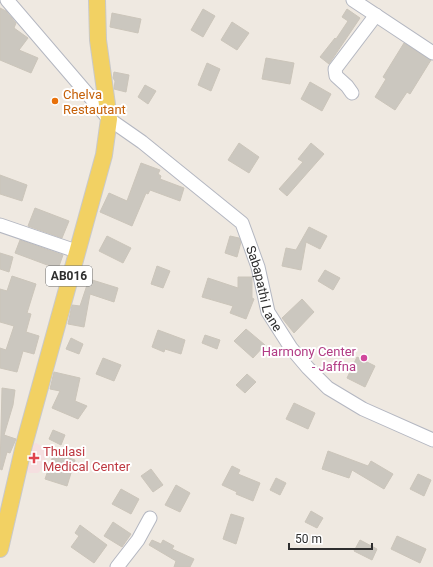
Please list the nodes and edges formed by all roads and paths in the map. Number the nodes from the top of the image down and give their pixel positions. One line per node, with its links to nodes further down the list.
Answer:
1 (7, 0): 7 (street, Sabapathi Lane)
2 (97, 0): 7 (main road, AB016)
3 (353, 0): 4 (street)
4 (376, 15): 5 (street); 6 (street)
5 (433, 53)
6 (352, 93)
7 (109, 119): 9 (main road, AB016); 10 (street, Sabapathi Lane)
8 (0, 225): 9 (street)
9 (76, 250): 12 (main road, AB016)
10 (433, 440)
11 (150, 518): 14 (street)
12 (3, 524): 13 (main road, AB016)
13 (0, 549)
14 (122, 566)

